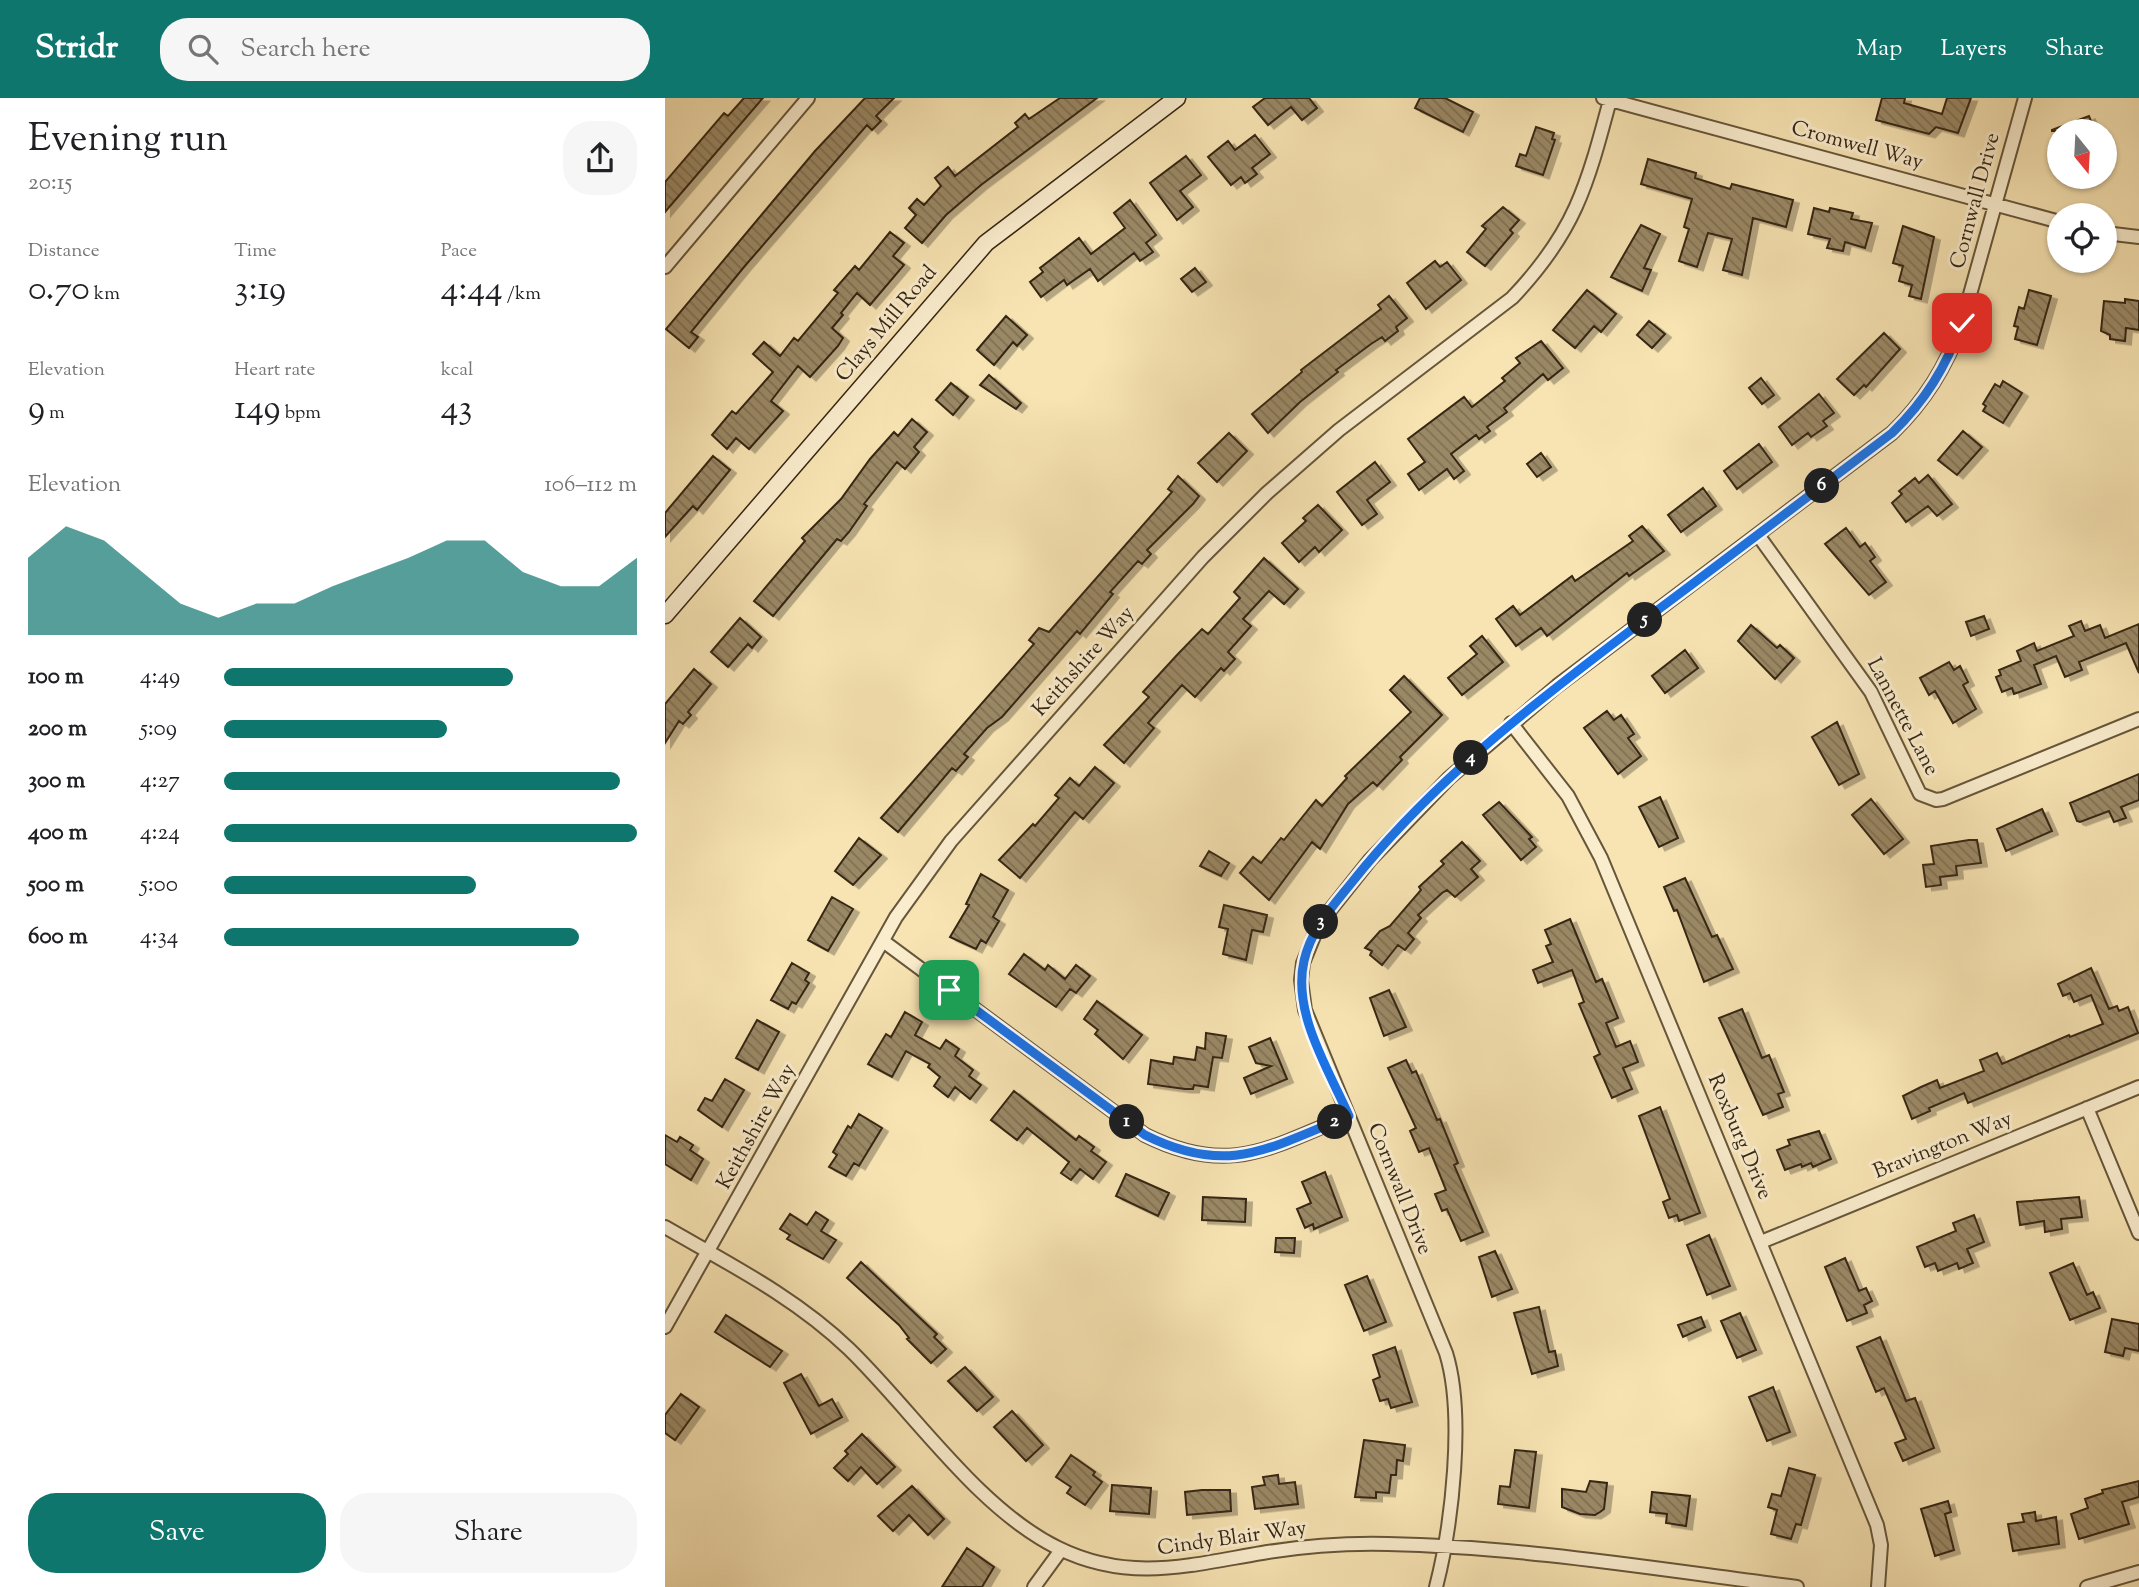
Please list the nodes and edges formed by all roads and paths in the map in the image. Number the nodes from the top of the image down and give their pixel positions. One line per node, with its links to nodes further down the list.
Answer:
1 (808, 98): 9 (street)
2 (1177, 98): 11 (main road, Clays Mill Road)
3 (2025, 98): 5 (street, Cornwall Drive)
4 (1606, 99): 5 (street, Cromwell Way); 14 (street, Keithshire Way)
5 (1995, 204): 6 (street, Cromwell Way); 10 (street, Cornwall Drive)
6 (2047, 218)
7 (2117, 234): 8 (street)
8 (2139, 237)
9 (665, 267)
10 (1758, 535): 12 (street, Lannette Lane); 13 (street, Cornwall Drive)
11 (665, 615)
12 (2139, 719)
13 (1511, 723): 17 (street, Cornwall Drive); 20 (street, Roxburg Drive)
14 (883, 941): 17 (street); 21 (street, Keithshire Way)
15 (2139, 1087): 16 (street, Bravington Way)
16 (2087, 1108): 19 (street); 20 (street, Bravington Way)
17 (1349, 1116): 23 (street, Cornwall Drive)
18 (665, 1227): 21 (street, Cindy Blair Way)
19 (2139, 1233)
20 (1761, 1242): 29 (street, Roxburg Drive)
21 (709, 1252): 22 (street, Keithshire Way); 24 (street, Cindy Blair Way)
22 (665, 1326)
23 (1445, 1546): 24 (street, Cindy Blair Way); 27 (street, Cornwall Drive); 28 (street, Cindy Blair Way)
24 (1061, 1550): 26 (street)
25 (2139, 1572): 30 (street)
26 (1034, 1587)
27 (1436, 1587)
28 (1797, 1587)
29 (1878, 1587)
30 (2087, 1587)

